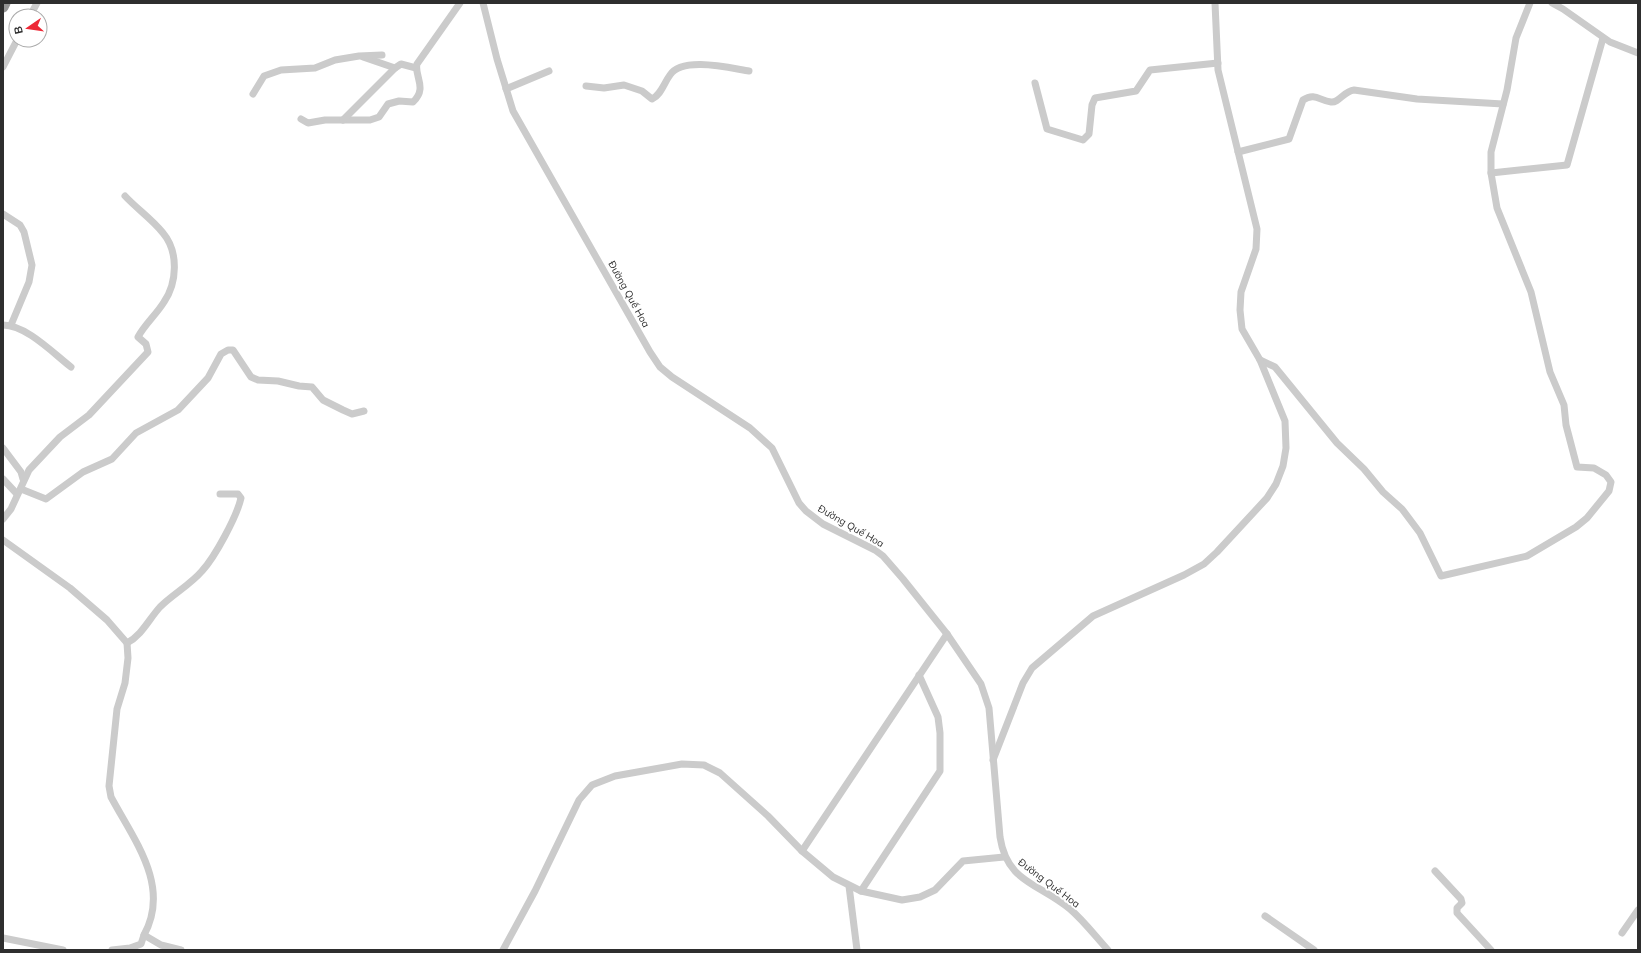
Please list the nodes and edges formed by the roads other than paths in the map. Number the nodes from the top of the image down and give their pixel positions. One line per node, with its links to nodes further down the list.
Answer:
1 (5, 3): 7 (highway)
2 (460, 3): 16 (street)
3 (483, 3): 21 (street, Đường Quế Hoa)
4 (1216, 3): 13 (street)
5 (1530, 3): 23 (street)
6 (1552, 3): 8 (street)
7 (3, 7)
8 (1603, 38): 10 (street); 27 (street)
9 (13, 48): 14 (street)
10 (1637, 52)
11 (382, 55): 12 (street)
12 (359, 56): 15 (street); 22 (street)
13 (1218, 63): 19 (street); 26 (street)
14 (3, 67)
15 (395, 68): 16 (street); 25 (street)
16 (416, 68): 25 (street)
17 (548, 71): 21 (street)
18 (749, 71): 20 (street)
19 (1035, 83)
20 (586, 86)
21 (506, 89): 42 (street, Đường Quế Hoa)
22 (253, 94)
23 (1503, 104): 26 (street); 27 (street)
24 (301, 118): 25 (street)
25 (343, 120)
26 (1238, 152): 32 (street)
27 (1491, 173): 32 (street)
28 (125, 196): 37 (street)
29 (3, 214): 31 (street)
30 (3, 325): 31 (street)
31 (11, 325): 33 (street)
32 (1260, 360): 45 (street)
33 (71, 367)
34 (364, 411): 38 (street)
35 (3, 448): 37 (street)
36 (3, 479): 38 (street)
37 (23, 479): 38 (street)
38 (19, 492): 40 (street)
39 (220, 494): 43 (street)
40 (3, 519)
41 (3, 540): 43 (street)
42 (947, 634): 44 (street); 45 (street, Đường Quế Hoa)
43 (127, 643): 54 (street)
44 (919, 675): 46 (street); 50 (street)
45 (992, 762): 47 (street, Đường Quế Hoa)
46 (802, 852): 49 (street); 61 (street)
47 (1004, 857): 50 (street); 63 (street, Đường Quế Hoa)
48 (1435, 871): 57 (street)
49 (848, 886): 50 (street); 62 (street)
50 (861, 891)
51 (1638, 910): 53 (street)
52 (1266, 916): 64 (street)
53 (1622, 933)
54 (144, 935): 56 (street); 60 (street)
55 (3, 938): 58 (street)
56 (129, 949): 59 (street)
57 (1487, 949)
58 (62, 950)
59 (112, 950)
60 (182, 950)
61 (503, 950)
62 (857, 950)
63 (1108, 950)
64 (1314, 950)

